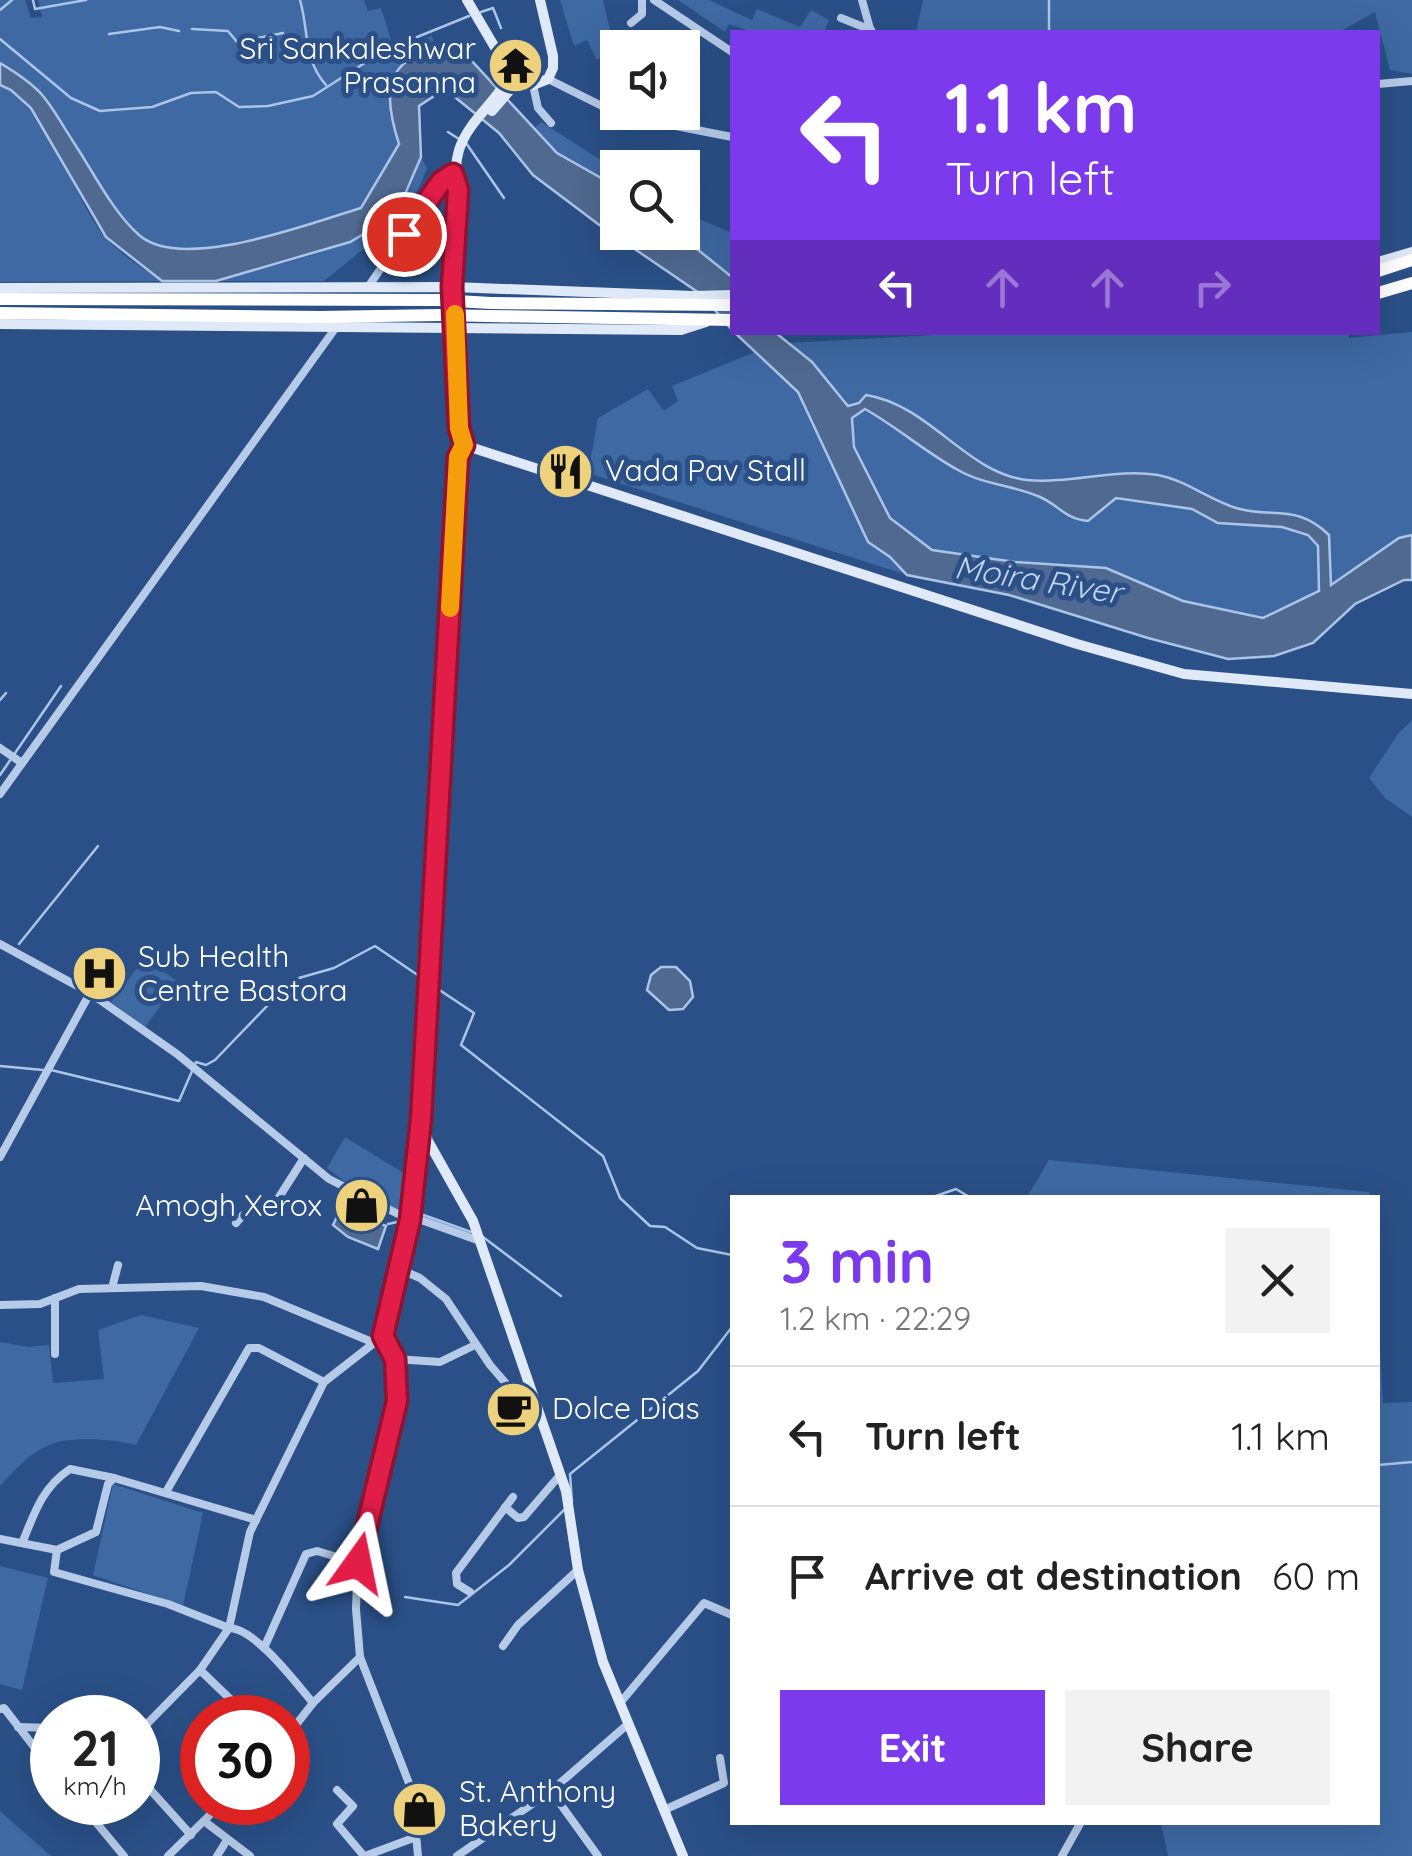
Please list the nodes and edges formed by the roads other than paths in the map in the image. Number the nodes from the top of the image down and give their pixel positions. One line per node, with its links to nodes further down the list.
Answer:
1 (467, 0): 13 (street)
2 (540, 0): 11 (street)
3 (642, 0): 7 (street)
4 (654, 0): 10 (street)
5 (862, 0): 9 (street)
6 (841, 18): 8 (street)
7 (630, 23)
8 (869, 30)
9 (871, 30)
10 (730, 51)
11 (548, 79): 13 (street); 16 (street)
12 (1412, 81): 14 (street)
13 (518, 84): 15 (street); 17 (street)
14 (1380, 84)
15 (551, 123)
16 (730, 137)
17 (453, 174): 23 (street); 24 (street)
18 (1412, 252): 20 (street)
19 (1412, 260): 21 (highway)
20 (1380, 261)
21 (1380, 270)
22 (1412, 283): 26 (highway)
23 (368, 286): 24 (street); 25 (street)
24 (452, 287): 27 (street); 34 (street)
25 (0, 288)
26 (1380, 292)
27 (730, 294)
28 (0, 299): 29 (highway)
29 (440, 307): 30 (highway); 31 (highway, bridge)
30 (0, 312)
31 (719, 316): 34 (street)
32 (0, 324): 33 (street)
33 (337, 326): 34 (street); 38 (street)
34 (456, 327): 35 (street)
35 (464, 445): 36 (street); 42 (street)
36 (1412, 694)
37 (0, 748): 38 (street)
38 (22, 763): 39 (street)
39 (0, 794)
40 (0, 944): 41 (street)
41 (90, 993): 43 (street); 44 (street)
42 (421, 1119): 45 (street); 47 (street)
43 (0, 1156)
44 (304, 1158): 45 (street); 46 (street)
45 (408, 1218): 47 (street); 49 (street)
46 (236, 1224)
47 (478, 1237): 59 (street)
48 (118, 1265): 50 (street)
49 (398, 1268): 53 (street); 55 (street)
50 (112, 1288): 51 (street); 54 (street)
51 (55, 1298): 52 (street); 56 (street)
52 (0, 1305)
53 (383, 1336): 54 (street); 57 (street)
54 (372, 1342): 58 (street)
55 (475, 1345): 57 (street); 59 (street)
56 (55, 1354)
57 (395, 1359): 69 (street)
58 (324, 1382): 62 (street); 65 (street)
59 (536, 1407): 60 (street)
60 (560, 1475): 64 (street); 70 (street)
61 (114, 1478): 62 (street); 67 (street); 68 (street)
62 (166, 1492): 65 (street)
63 (513, 1497): 64 (street)
64 (505, 1507): 71 (street)
65 (256, 1520): 73 (street)
66 (0, 1539): 67 (street)
67 (23, 1541): 68 (street)
68 (56, 1550): 73 (street)
69 (358, 1563): 75 (street); 76 (street)
70 (578, 1570): 74 (street); 80 (street)
71 (470, 1592)
72 (730, 1614): 80 (street)
73 (230, 1628): 75 (street); 77 (street)
74 (503, 1646)
75 (264, 1648): 79 (street)
76 (360, 1657): 79 (street); 98 (street)
77 (200, 1670): 78 (street); 83 (street)
78 (226, 1695)
79 (313, 1703): 81 (street)
80 (620, 1703): 84 (street)
81 (310, 1707)
82 (0, 1709): 85 (street)
83 (160, 1711)
84 (628, 1724): 90 (street); 92 (street)
85 (18, 1727): 86 (street); 87 (street)
86 (30, 1727)
87 (30, 1742)
88 (720, 1758): 92 (street)
89 (337, 1790): 104 (street)
90 (551, 1791): 106 (street); 107 (street)
91 (160, 1800): 97 (street)
92 (664, 1810): 108 (street)
93 (98, 1825): 100 (street)
94 (200, 1825): 97 (street)
95 (209, 1825): 99 (street)
96 (1079, 1825): 109 (street)
97 (191, 1835): 101 (street)
98 (416, 1836): 104 (street); 105 (street)
99 (228, 1840): 102 (street); 103 (street)
100 (124, 1856)
101 (168, 1856)
102 (217, 1856)
103 (250, 1856)
104 (364, 1856)
105 (418, 1856)
106 (457, 1856)
107 (598, 1856)
108 (683, 1856)
109 (1062, 1856)

